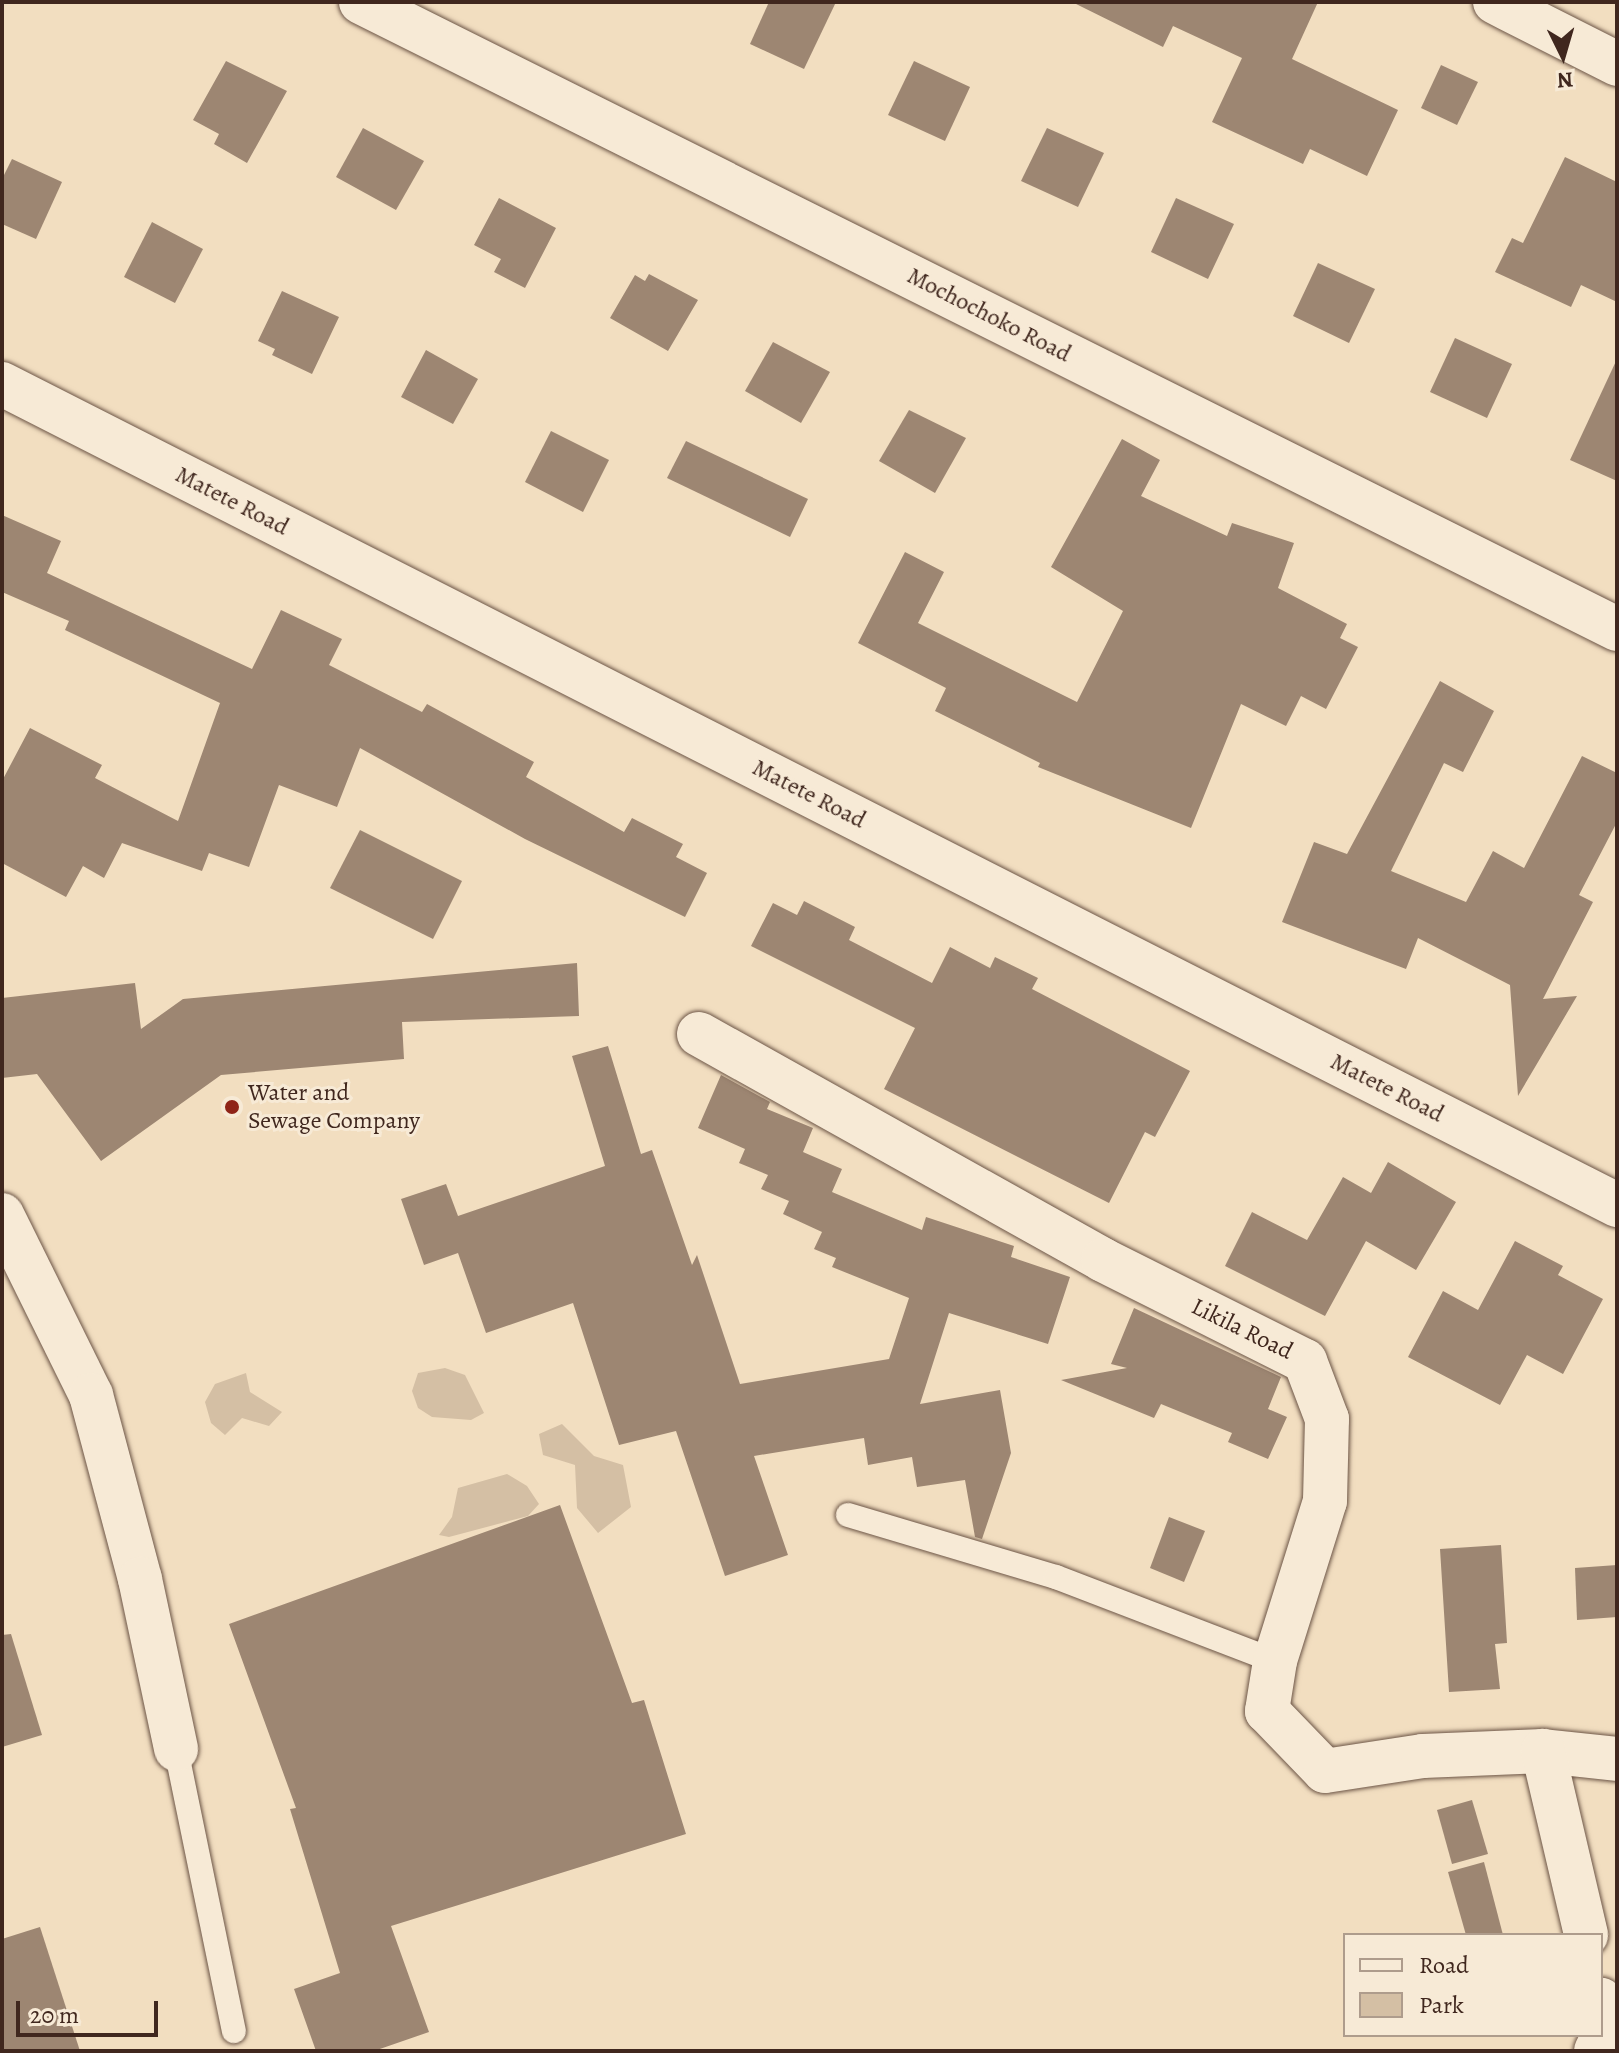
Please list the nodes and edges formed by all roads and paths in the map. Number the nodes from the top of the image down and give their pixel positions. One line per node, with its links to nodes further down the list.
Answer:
1 (361, 2): 5 (street, Mochochoko Road)
2 (1495, 2): 3 (street)
3 (1617, 64)
4 (2, 384): 7 (street, Matete Road)
5 (1617, 629)
6 (699, 1034): 10 (street, Likila Road)
7 (1617, 1205)
8 (2, 1215): 11 (street)
9 (848, 1515): 10 (lane)
10 (1275, 1661): 12 (street, Likila Road)
11 (176, 1749): 16 (lane)
12 (1543, 1751): 13 (street, Likila Road); 14 (street)
13 (1617, 1759)
14 (1586, 1933)
15 (1603, 2009): 17 (street)
16 (234, 2031)
17 (1603, 2036)

